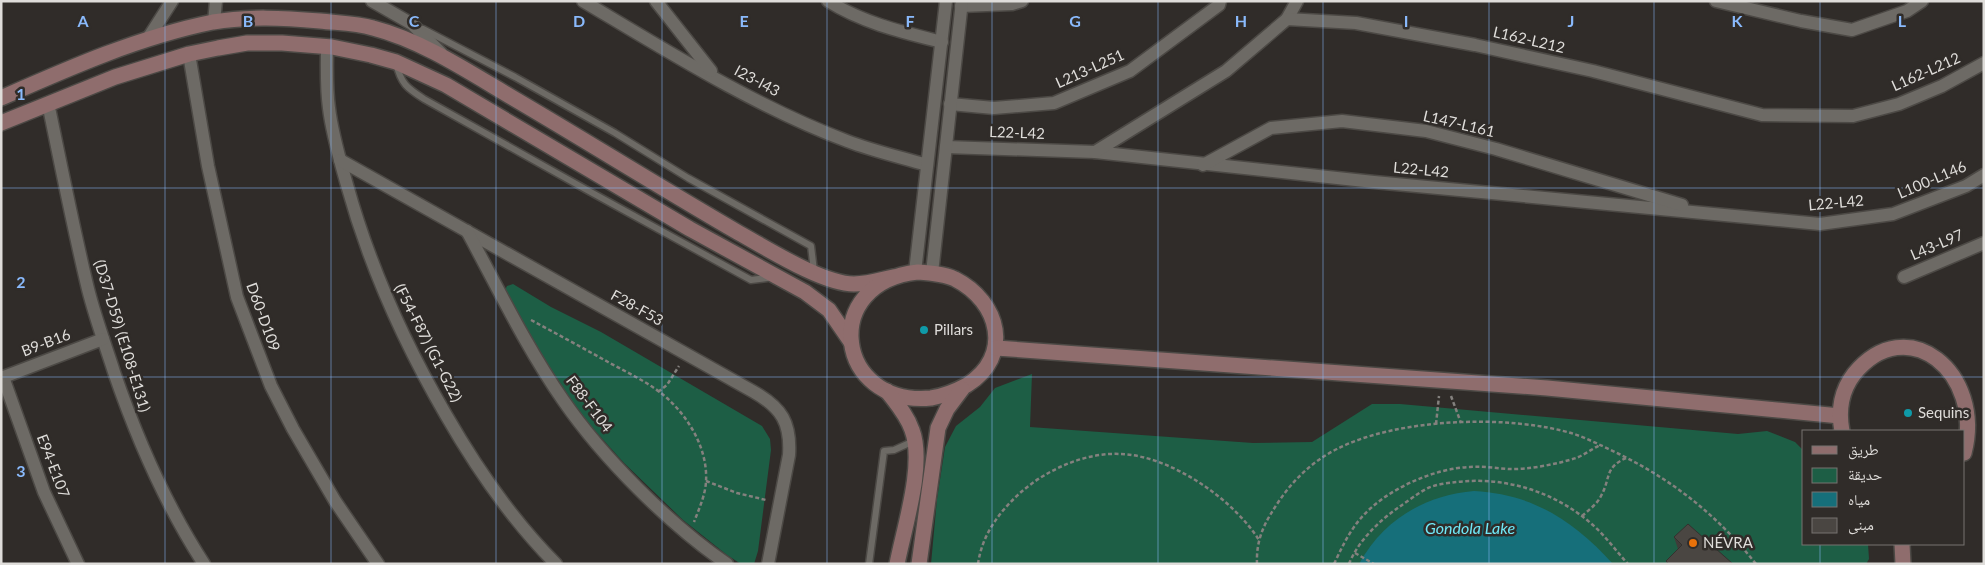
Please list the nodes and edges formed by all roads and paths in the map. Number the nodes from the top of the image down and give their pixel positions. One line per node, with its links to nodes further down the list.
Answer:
1 (172, 1): 17 (street)
2 (216, 1): 15 (street)
3 (372, 1): 16 (street)
4 (584, 1): 25 (street, I23-I43)
5 (656, 1): 25 (street)
6 (828, 1): 18 (street)
7 (946, 1): 18 (street)
8 (1022, 1): 13 (street)
9 (1220, 1): 28 (street, L213-L251)
10 (1297, 1): 14 (street)
11 (1716, 1): 12 (street)
12 (1922, 1)
13 (961, 4): 28 (street)
14 (1287, 19): 24 (street, L162-L212); 31 (street)
15 (214, 22): 17 (street); 20 (street); 23 (street)
16 (412, 24): 23 (street); 40 (lane)
17 (146, 40): 26 (street)
18 (942, 42): 33 (street)
19 (327, 47): 20 (street); 22 (street); 32 (street, (F54-F87) (G1-G22))
20 (218, 48): 21 (street)
21 (189, 54): 27 (street); 73 (street, D60-D109)
22 (396, 62): 43 (street); 43 (lane)
23 (450, 62): 40 (street)
24 (1984, 63)
25 (716, 77): 33 (street, I23-I43)
26 (1, 98)
27 (48, 103): 29 (street); 47 (street, (D37-D59) (E108-E131))
28 (950, 104): 30 (street)
29 (1, 123)
30 (946, 147): 31 (street, L22-L42); 42 (street)
31 (1094, 152): 34 (street, L22-L42)
32 (340, 160): 38 (street, F28-F53); 74 (street, (F54-F87) (G1-G22))
33 (927, 165): 41 (street)
34 (1203, 165): 36 (street, L22-L42); 36 (street, L147-L161)
35 (1984, 175): 37 (street, L100-L146)
36 (1709, 214): 37 (street, L22-L42)
37 (1893, 214)
38 (467, 231): 46 (street, F88-F104); 50 (street, F28-F53)
39 (1984, 243): 45 (street, L43-L97)
40 (814, 272): 44 (street)
41 (915, 272): 42 (street); 44 (street)
42 (932, 272): 49 (street)
43 (772, 274): 48 (street)
44 (893, 277): 48 (street)
45 (1904, 277)
46 (508, 307): 55 (path); 67 (street, F88-F104)
47 (103, 339): 51 (street, B9-B16); 72 (street, (D37-D59) (E108-E131))
48 (850, 342): 54 (street)
49 (996, 348): 52 (street); 53 (street)
50 (686, 354): 55 (path); 65 (street, F28-F53)
51 (2, 378): 71 (street, E94-E107)
52 (1443, 380): 56 (path); 57 (path); 58 (street)
53 (964, 387): 54 (street); 79 (street)
54 (887, 391): 59 (street)
55 (658, 392): 64 (path)
56 (1461, 423): 57 (path); 60 (path)
57 (1436, 424): 68 (path)
58 (1841, 424): 62 (street)
59 (915, 441): 77 (lane); 78 (street)
60 (1600, 445): 63 (path); 82 (path)
61 (1984, 445): 62 (street)
62 (1965, 452)
63 (1626, 458): 66 (path); 86 (path)
64 (706, 481): 65 (path); 67 (path)
65 (780, 503): 76 (street, F28-F53)
66 (1582, 516): 70 (path); 85 (path)
67 (689, 535): 75 (street, F88-F104)
68 (1259, 540): 80 (path); 81 (path)
69 (1902, 545): 87 (street)
70 (1355, 553): 83 (path); 84 (path)
71 (78, 564)
72 (204, 564)
73 (378, 564)
74 (556, 564)
75 (727, 564)
76 (768, 564)
77 (869, 564)
78 (896, 564)
79 (919, 564)
80 (978, 564)
81 (1257, 564)
82 (1334, 564)
83 (1348, 564)
84 (1374, 564)
85 (1628, 564)
86 (1756, 564)
87 (1903, 564)

